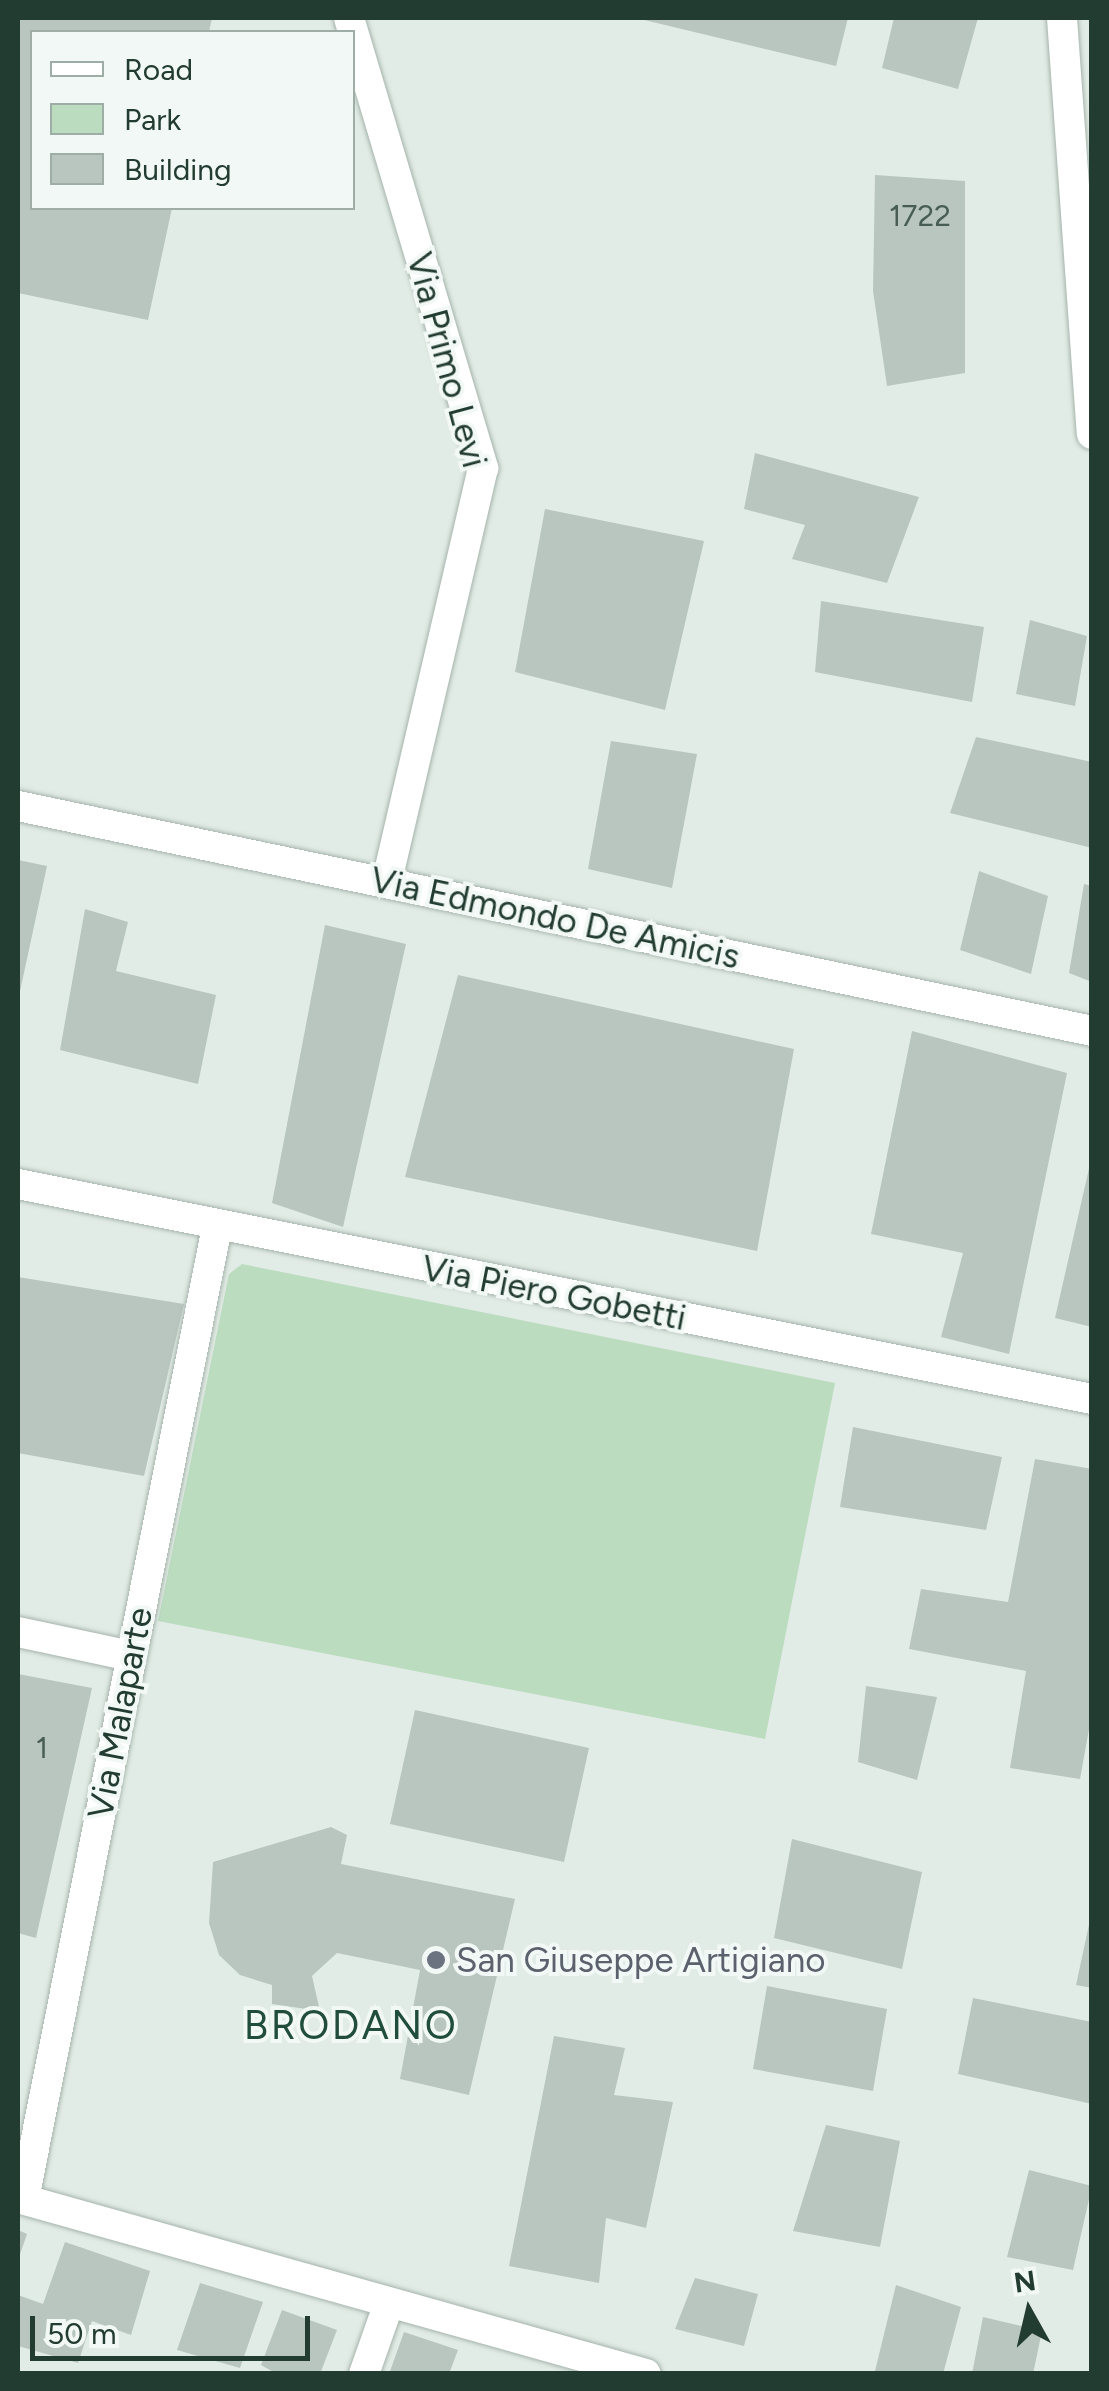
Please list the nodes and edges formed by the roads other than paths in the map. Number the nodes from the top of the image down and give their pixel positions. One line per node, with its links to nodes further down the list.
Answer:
1 (1062, 18): 3 (street)
2 (355, 38): 5 (street, Via Primo Levi)
3 (1092, 434)
4 (18, 806): 5 (street, Via Edmondo De Amicis)
5 (387, 882): 6 (street, Via Edmondo De Amicis)
6 (1092, 1030)
7 (18, 1184): 8 (street, Via Piero Gobetti)
8 (218, 1227): 9 (street, Via Piero Gobetti); 11 (street, Via Malaparte)
9 (1092, 1400)
10 (18, 1632): 11 (street)
11 (130, 1656): 12 (street, Via Malaparte)
12 (21, 2198): 13 (street)
13 (389, 2303): 14 (street); 15 (street)
14 (612, 2369): 16 (street)
15 (364, 2374)
16 (646, 2374)

